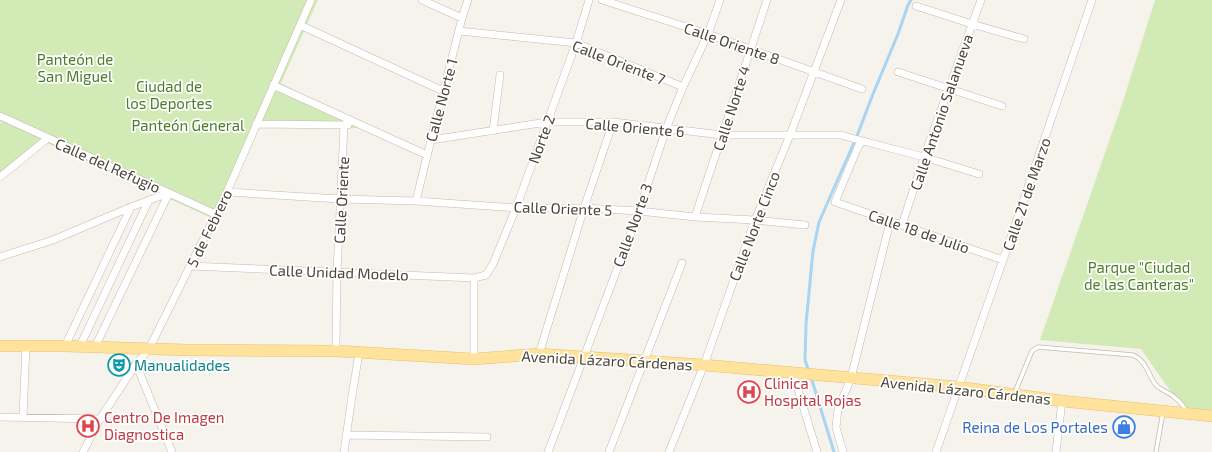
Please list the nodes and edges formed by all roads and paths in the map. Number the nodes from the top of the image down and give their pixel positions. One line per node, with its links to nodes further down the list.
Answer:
1 (311, 0): 14 (street, 5 de Febrero)
2 (422, 0): 12 (street)
3 (468, 0): 12 (street, Calle Norte 1)
4 (589, 0): 18 (street, Norte 2)
5 (602, 0): 16 (street, Calle Oriente 8)
6 (720, 0): 16 (street, Calle Norte 3)
7 (767, 0): 19 (street, Calle Norte 4)
8 (841, 0): 20 (street, Calle Norte Cinco)
9 (981, 0): 13 (street, Calle Antonio Salanueva)
10 (1092, 0): 62 (street, Calle 21 de Marzo)
11 (916, 6): 13 (street)
12 (462, 18): 15 (street, Calle Norte 1)
13 (972, 24): 17 (street); 25 (street, Calle Antonio Salanueva)
14 (300, 25): 23 (street, 5 de Febrero); 27 (street)
15 (459, 31): 18 (street, Calle Oriente 7); 27 (street, Calle Norte 1)
16 (708, 34): 19 (street, Calle Oriente 8); 24 (street, Calle Norte 3)
17 (1024, 39)
18 (576, 43): 24 (street, Calle Oriente 7); 30 (street, Norte 2)
19 (750, 49): 20 (street, Calle Oriente 8); 37 (street, Calle Norte 4)
20 (814, 72): 26 (street, Calle Oriente 8); 38 (street, Calle Norte Cinco)
21 (898, 72): 25 (street)
22 (500, 76): 36 (street)
23 (273, 85): 32 (street, 5 de Febrero); 33 (street)
24 (683, 87): 35 (street, Calle Norte 3)
25 (949, 88): 28 (street); 43 (street, Calle Antonio Salanueva)
26 (862, 89)
27 (443, 91): 40 (street, Calle Norte 1)
28 (1002, 106)
29 (0, 116): 39 (street, Calle del Refugio)
30 (547, 122): 31 (street, Calle Oriente 6); 36 (street, Calle Oriente 6); 52 (street, Norte 2)
31 (613, 122): 35 (street, Calle Oriente 6); 53 (street)
32 (256, 124): 34 (street); 46 (street, 5 de Febrero)
33 (360, 125): 34 (street); 42 (street)
34 (344, 126): 48 (street, Calle Oriente)
35 (666, 129): 37 (street, Calle Oriente 6); 54 (street, Calle Norte 3)
36 (493, 131): 40 (street, Calle Oriente 6)
37 (722, 135): 38 (street, Calle Oriente 6); 56 (street, Calle Norte 4)
38 (790, 135): 41 (street, Calle Oriente 6); 57 (street, Calle Norte Cinco)
39 (48, 138): 45 (street); 47 (street, Calle del Refugio)
40 (431, 140): 42 (street, Calle Norte 1)
41 (861, 141): 43 (street, Calle Oriente 6); 58 (street, Calle 18 de Julio)
42 (427, 155): 50 (street, Calle Norte 1)
43 (924, 157): 44 (street, Calle Oriente 6); 60 (street, Calle Antonio Salanueva)
44 (979, 174)
45 (0, 177)
46 (227, 192): 48 (street, Calle Oriente 5); 55 (street, 5 de Febrero)
47 (169, 193): 49 (street); 55 (street, Calle del Refugio); 73 (street)
48 (340, 199): 50 (street, Calle Oriente 5); 65 (street, Calle Oriente)
49 (149, 200): 51 (street); 71 (street)
50 (416, 201): 52 (street, Calle Oriente 5)
51 (131, 207): 61 (street); 70 (street)
52 (516, 208): 53 (street, Calle Oriente 5); 66 (street, Norte 2)
53 (584, 208): 54 (street, Calle Oriente 5); 76 (street)
54 (639, 211): 56 (street, Calle Oriente 5); 77 (street, Calle Norte 3)
55 (215, 214): 64 (street, 5 de Febrero)
56 (696, 217): 57 (street, Calle Oriente 5)
57 (754, 220): 59 (street, Calle Oriente 5); 81 (street, Calle Norte Cinco)
58 (890, 222): 60 (street, Calle 18 de Julio); 83 (street)
59 (805, 225)
60 (902, 225): 62 (street, Calle 18 de Julio)
61 (0, 257)
62 (1003, 260): 84 (street, Calle 21 de Marzo)
63 (682, 263): 79 (street)
64 (190, 266): 65 (street, Calle Unidad Modelo); 74 (street, 5 de Febrero)
65 (337, 272): 67 (street, Calle Unidad Modelo); 72 (street, Calle Oriente)
66 (486, 275): 67 (street, Calle Unidad Modelo)
67 (474, 278): 78 (street)
68 (26, 345): 69 (main road, Avenida Lázaro Cárdenas); 70 (main road, Avenida Lázaro Cárdenas); 91 (street)
69 (0, 346)
70 (65, 346): 71 (main road, Avenida Lázaro Cárdenas)
71 (80, 346): 73 (main road, Avenida Lázaro Cárdenas)
72 (336, 346)
73 (95, 347): 74 (main road, Avenida Lázaro Cárdenas)
74 (149, 349): 75 (main road, Avenida Lázaro Cárdenas); 80 (street, 5 de Febrero)
75 (359, 353): 78 (main road, Avenida Lázaro Cárdenas); 93 (street)
76 (539, 354): 77 (main road, Avenida Lázaro Cárdenas); 78 (main road, Avenida Lázaro Cárdenas)
77 (583, 358): 79 (main road, Avenida Lázaro Cárdenas); 98 (street, Calle Norte 3)
78 (474, 359)
79 (644, 361): 81 (main road, Avenida Lázaro Cárdenas); 99 (street)
80 (136, 364): 92 (street, 5 de Febrero); 96 (street)
81 (704, 365): 82 (main road, Avenida Lázaro Cárdenas); 100 (street, Calle Norte Cinco)
82 (793, 373): 83 (main road, Avenida Lázaro Cárdenas); 101 (street)
83 (851, 378): 84 (main road, Avenida Lázaro Cárdenas); 102 (street)
84 (958, 388): 85 (main road, Avenida Lázaro Cárdenas); 103 (street, Calle 21 de Marzo)
85 (1014, 395): 86 (main road, Avenida Lázaro Cárdenas); 88 (lane)
86 (1062, 401): 87 (main road, Avenida Lázaro Cárdenas); 104 (street)
87 (1164, 411): 88 (main road, Avenida Lázaro Cárdenas); 105 (lane)
88 (1189, 414): 89 (main road, Avenida Lázaro Cárdenas)
89 (1212, 416)
90 (0, 417): 91 (street)
91 (23, 417): 92 (street)
92 (100, 419): 95 (street, 5 de Febrero)
93 (346, 435): 94 (street); 97 (street)
94 (487, 437)
95 (83, 452)
96 (172, 452)
97 (344, 452)
98 (548, 452)
99 (609, 452)
100 (669, 452)
101 (817, 452)
102 (843, 452)
103 (936, 452)
104 (1056, 452)
105 (1156, 452)

